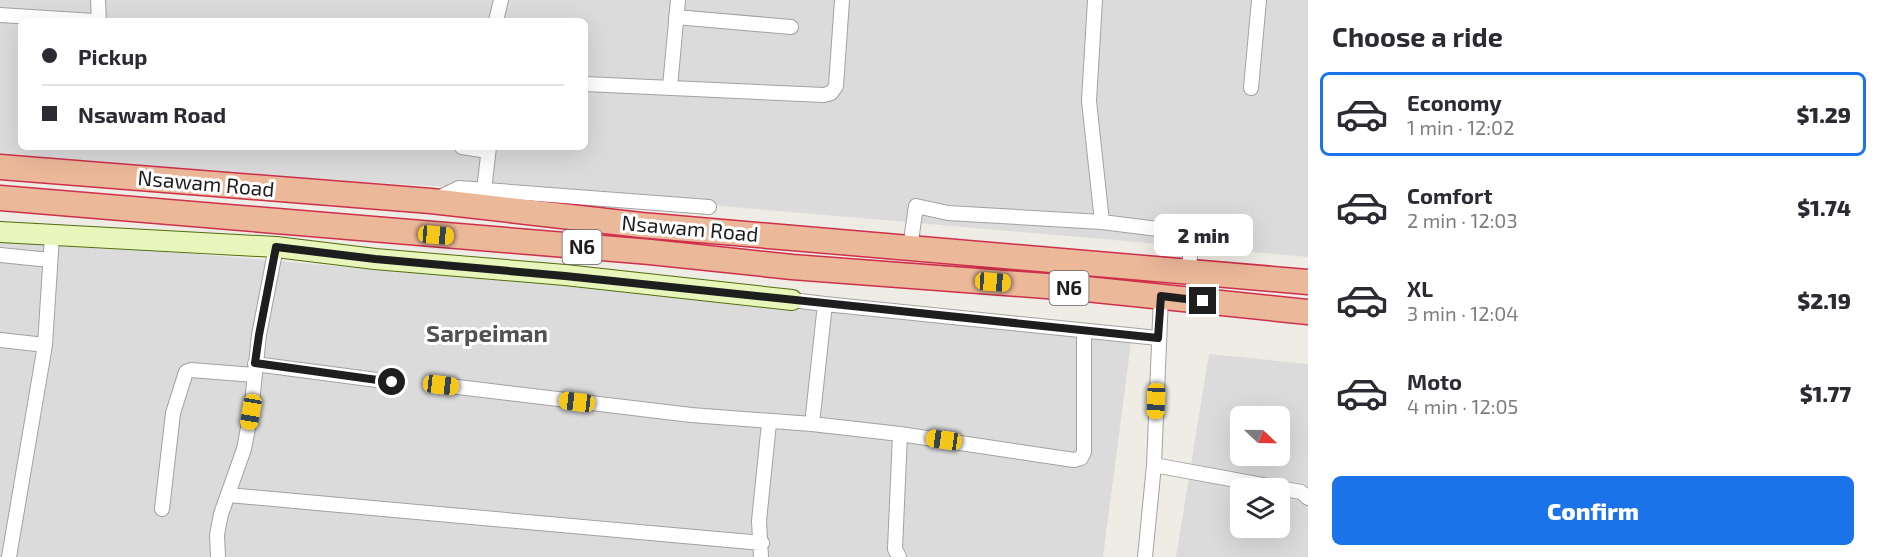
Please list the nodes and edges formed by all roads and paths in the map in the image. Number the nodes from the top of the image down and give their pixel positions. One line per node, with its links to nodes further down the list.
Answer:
1 (98, 0): 10 (street)
2 (501, 0): 11 (street)
3 (678, 0): 8 (street)
4 (842, 0): 14 (street)
5 (1095, 0): 21 (street)
6 (1259, 0): 15 (street)
7 (0, 15): 9 (street)
8 (676, 17): 12 (street); 14 (street)
9 (47, 18)
10 (99, 18)
11 (497, 18)
12 (791, 27)
13 (588, 84): 14 (street)
14 (670, 87)
15 (1251, 88)
16 (488, 150): 19 (street)
17 (0, 167): 19 (highway, Nsawam Road / N6)
18 (0, 198): 30 (highway, Nsawam Road / N6)
19 (483, 199): 20 (street); 25 (highway, Nsawam Road / N6)
20 (709, 207)
21 (1102, 222): 25 (street); 28 (street)
22 (0, 232): 23 (main road)
23 (52, 236): 24 (main road); 27 (street)
24 (276, 247): 31 (main road); 38 (street)
25 (910, 248): 28 (highway, Nsawam Road / N6)
26 (0, 255): 27 (street)
27 (50, 260): 37 (street)
28 (1189, 272): 29 (highway, Nsawam Road / N6)
29 (1308, 282)
30 (1161, 296): 33 (highway, Nsawam Road / N6); 35 (street)
31 (792, 300): 32 (street)
32 (825, 304): 34 (street); 42 (street)
33 (1308, 312)
34 (1084, 331): 35 (street); 43 (street)
35 (1158, 338): 44 (street)
36 (0, 340): 37 (street)
37 (45, 345): 49 (street)
38 (255, 369): 39 (street); 45 (street); 47 (street)
39 (392, 382)
40 (441, 385): 41 (street)
41 (769, 423): 42 (street); 48 (street)
42 (812, 424): 43 (street)
43 (900, 434): 51 (street)
44 (1154, 465): 46 (street); 52 (street)
45 (228, 495): 48 (street); 50 (street)
46 (1308, 498)
47 (162, 509)
48 (762, 550)
49 (9, 557)
50 (218, 557)
51 (899, 557)
52 (1145, 557)

